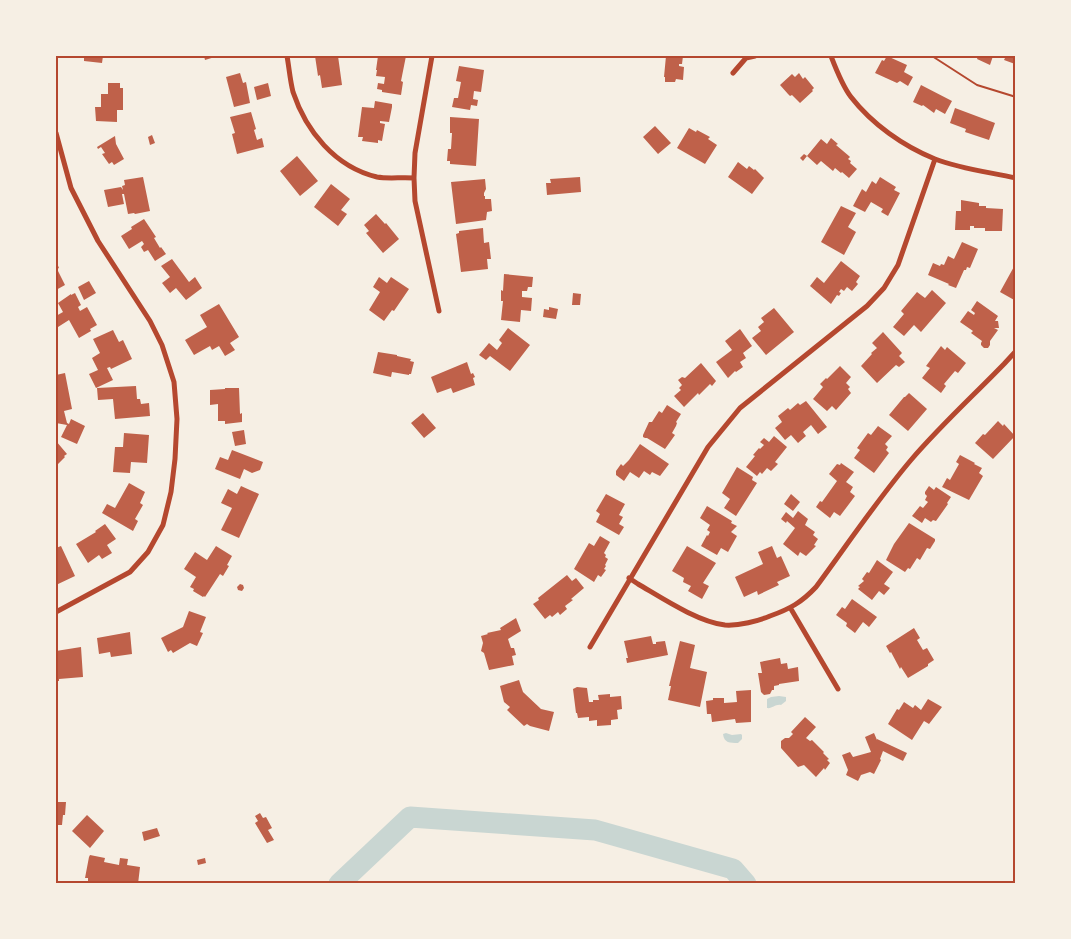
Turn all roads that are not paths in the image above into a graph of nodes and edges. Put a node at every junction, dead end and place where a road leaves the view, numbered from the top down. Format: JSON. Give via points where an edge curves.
{"nodes":[{"id":1,"x":287,"y":56,"type":"edge"},
{"id":2,"x":432,"y":56,"type":"edge"},
{"id":3,"x":755,"y":56,"type":"edge"},
{"id":4,"x":831,"y":56,"type":"edge"},
{"id":5,"x":932,"y":56,"type":"edge"},
{"id":6,"x":733,"y":73,"type":"dead end"},
{"id":7,"x":1016,"y":97,"type":"edge"},
{"id":8,"x":56,"y":133,"type":"edge"},
{"id":9,"x":935,"y":159,"type":"junction"},
{"id":10,"x":414,"y":178,"type":"junction"},
{"id":11,"x":1016,"y":178,"type":"edge"},
{"id":12,"x":440,"y":311,"type":"dead end"},
{"id":13,"x":1016,"y":351,"type":"edge"},
{"id":14,"x":629,"y":578,"type":"junction"},
{"id":15,"x":791,"y":609,"type":"junction"},
{"id":16,"x":56,"y":612,"type":"edge"},
{"id":17,"x":590,"y":647,"type":"dead end"},
{"id":18,"x":838,"y":689,"type":"dead end"}],
"edges":[{"from":1,"to":10,"type":"street","via":[[293,90],[304,119],[321,142],[341,161],[362,172],[379,177]]},
{"from":2,"to":10,"type":"street"},
{"from":3,"to":6,"type":"street","via":[[746,58]]},
{"from":4,"to":9,"type":"street","via":[[850,95],[874,121],[904,144]]},
{"from":5,"to":7,"type":"lane","via":[[977,85]]},
{"from":8,"to":16,"type":"street","via":[[71,188],[98,241],[162,345],[174,382],[177,419],[171,492],[163,525],[148,552],[130,572]]},
{"from":9,"to":11,"type":"street"},
{"from":9,"to":14,"type":"street","via":[[898,265],[884,288],[740,408],[724,426]]},
{"from":10,"to":12,"type":"street","via":[[415,201]]},
{"from":13,"to":15,"type":"street","via":[[910,461],[816,587]]},
{"from":14,"to":15,"type":"street","via":[[698,617],[726,625],[757,621]]},
{"from":14,"to":17,"type":"street"},
{"from":15,"to":18,"type":"street"}]}
